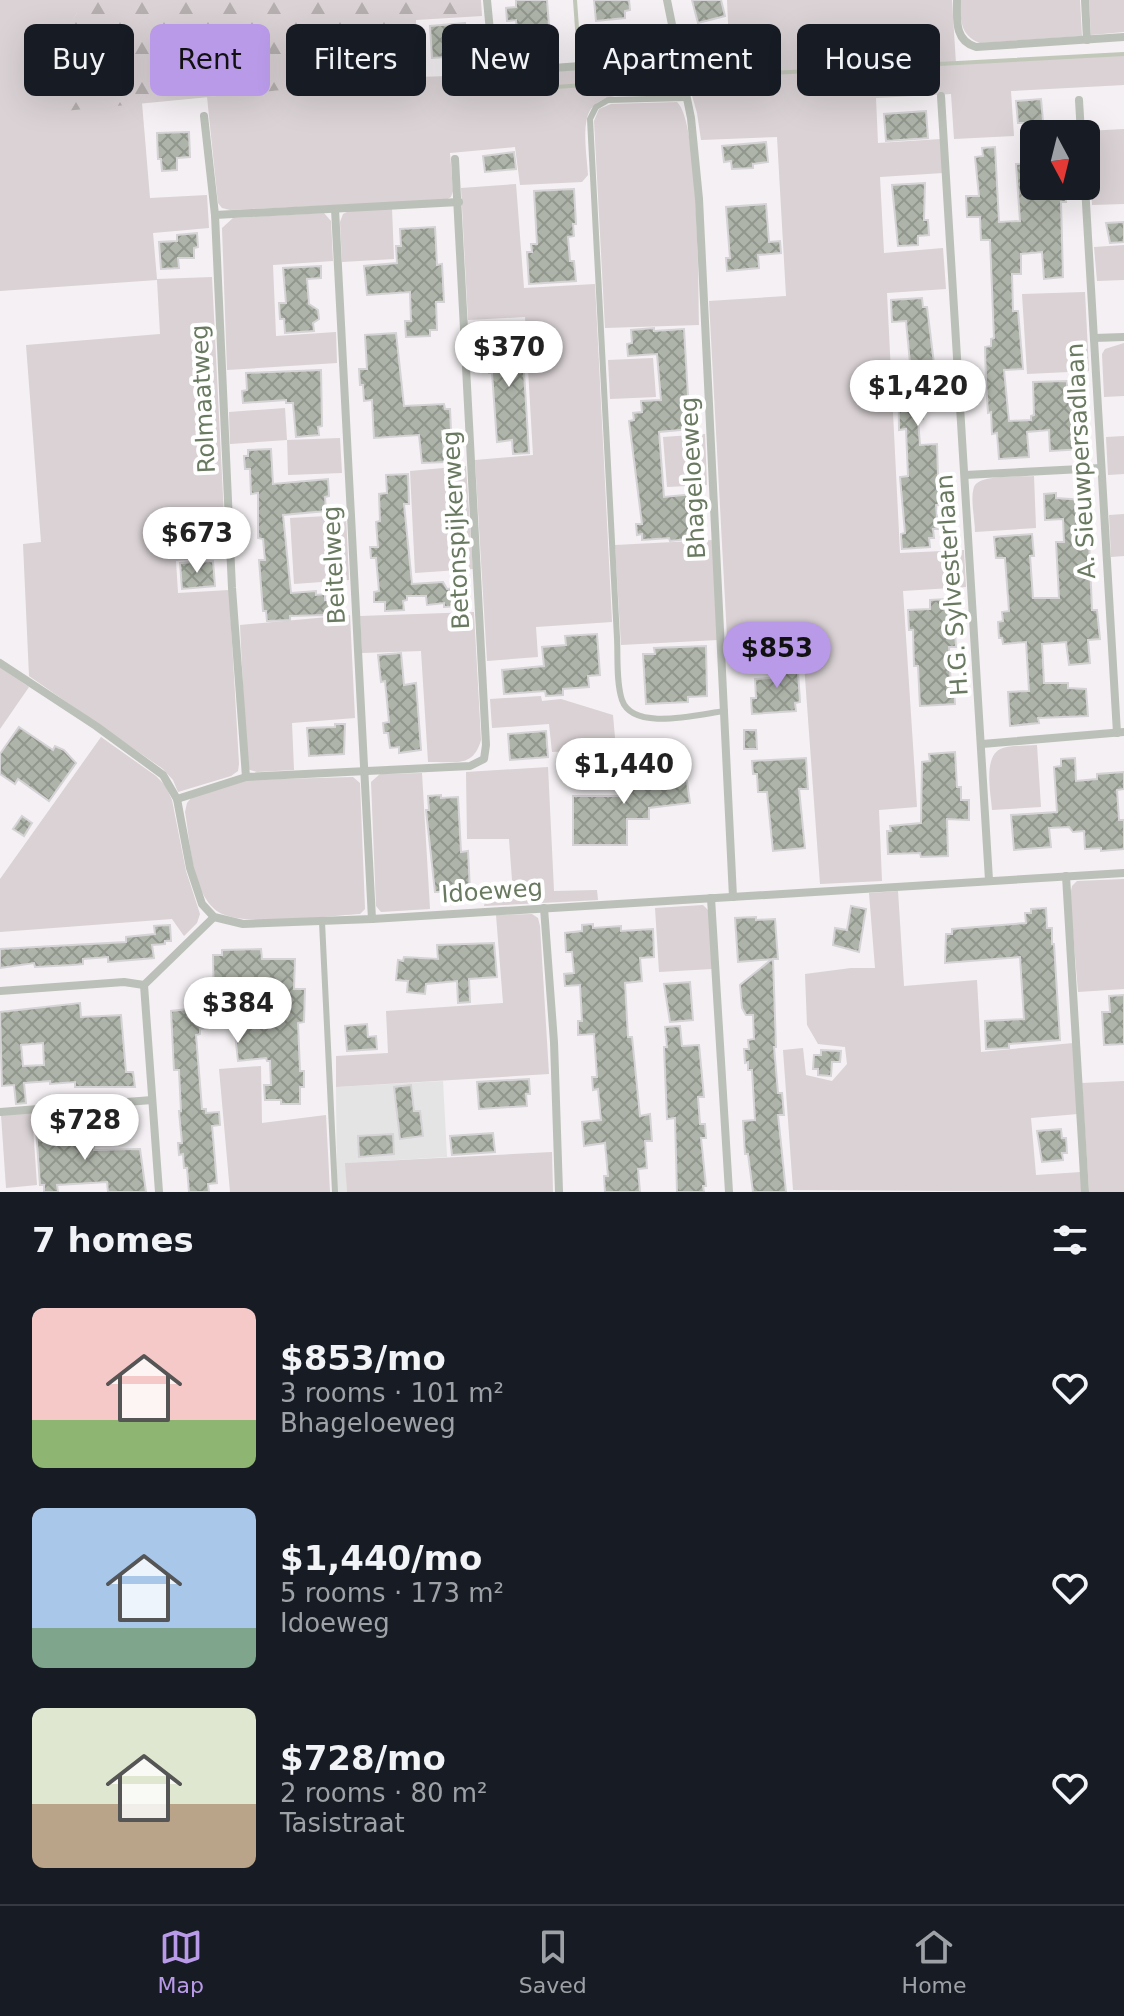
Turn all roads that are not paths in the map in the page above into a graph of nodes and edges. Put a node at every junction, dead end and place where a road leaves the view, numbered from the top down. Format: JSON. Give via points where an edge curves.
{"nodes":[{"id":1,"x":487,"y":0,"type":"edge"},
{"id":2,"x":667,"y":0,"type":"edge"},
{"id":3,"x":957,"y":0,"type":"edge"},
{"id":4,"x":1085,"y":0,"type":"edge"},
{"id":5,"x":671,"y":24,"type":"edge"},
{"id":6,"x":1124,"y":37,"type":"edge"},
{"id":7,"x":1087,"y":40,"type":"junction"},
{"id":8,"x":575,"y":66,"type":"edge"},
{"id":9,"x":941,"y":96,"type":"dead end"},
{"id":10,"x":686,"y":98,"type":"joint"},
{"id":11,"x":1079,"y":100,"type":"dead end"},
{"id":12,"x":204,"y":116,"type":"dead end"},
{"id":13,"x":1080,"y":120,"type":"edge"},
{"id":14,"x":455,"y":159,"type":"dead end"},
{"id":15,"x":1086,"y":200,"type":"edge"},
{"id":16,"x":459,"y":202,"type":"junction"},
{"id":17,"x":335,"y":209,"type":"junction"},
{"id":18,"x":215,"y":215,"type":"junction"},
{"id":19,"x":1124,"y":337,"type":"edge"},
{"id":20,"x":1094,"y":338,"type":"junction"},
{"id":21,"x":1101,"y":468,"type":"junction"},
{"id":22,"x":965,"y":475,"type":"junction"},
{"id":23,"x":0,"y":663,"type":"edge"},
{"id":24,"x":725,"y":711,"type":"junction"},
{"id":25,"x":1120,"y":733,"type":"edge"},
{"id":26,"x":982,"y":744,"type":"junction"},
{"id":27,"x":364,"y":770,"type":"junction"},
{"id":28,"x":246,"y":777,"type":"junction"},
{"id":29,"x":177,"y":799,"type":"junction"},
{"id":30,"x":1124,"y":873,"type":"edge"},
{"id":31,"x":1066,"y":876,"type":"junction"},
{"id":32,"x":989,"y":880,"type":"junction"},
{"id":33,"x":733,"y":897,"type":"junction"},
{"id":34,"x":711,"y":898,"type":"junction"},
{"id":35,"x":544,"y":908,"type":"junction"},
{"id":36,"x":214,"y":917,"type":"junction"},
{"id":37,"x":372,"y":919,"type":"junction"},
{"id":38,"x":322,"y":922,"type":"junction"},
{"id":39,"x":144,"y":985,"type":"junction"},
{"id":40,"x":0,"y":991,"type":"edge"},
{"id":41,"x":152,"y":1100,"type":"junction"},
{"id":42,"x":0,"y":1112,"type":"edge"},
{"id":43,"x":159,"y":1192,"type":"edge"},
{"id":44,"x":335,"y":1192,"type":"edge"},
{"id":45,"x":559,"y":1192,"type":"edge"},
{"id":46,"x":729,"y":1192,"type":"edge"},
{"id":47,"x":1085,"y":1192,"type":"edge"}],
"edges":[{"from":1,"to":8,"type":"street","via":[[490,45],[501,65],[513,70]]},
{"from":2,"to":5,"type":"street","name":"Bhageloeweg"},
{"from":3,"to":7,"type":"street","via":[[958,27],[967,45]]},
{"from":4,"to":7,"type":"street"},
{"from":6,"to":7,"type":"street"},
{"from":9,"to":22,"type":"street","name":"H.G. Sylvesterlaan"},
{"from":10,"to":24,"type":"street","name":"Bhageloeweg","via":[[699,199]]},
{"from":10,"to":24,"type":"lane","via":[[608,100],[590,119],[617,638],[626,710],[663,720]]},
{"from":11,"to":13,"type":"street"},
{"from":12,"to":18,"type":"street","name":"Rolmaatweg"},
{"from":14,"to":16,"type":"street","name":"Betonspijkerweg"},
{"from":15,"to":20,"type":"street","name":"A. Sieuwpersadlaan"},
{"from":16,"to":17,"type":"street"},
{"from":16,"to":27,"type":"street","name":"Betonspijkerweg","via":[[484,759],[470,766]]},
{"from":17,"to":18,"type":"street"},
{"from":17,"to":27,"type":"street","name":"Beitelweg"},
{"from":18,"to":28,"type":"street","name":"Rolmaatweg"},
{"from":19,"to":20,"type":"street"},
{"from":20,"to":21,"type":"street","name":"A. Sieuwpersadlaan"},
{"from":21,"to":22,"type":"street"},
{"from":21,"to":25,"type":"street","name":"A. Sieuwpersadlaan"},
{"from":22,"to":26,"type":"street","name":"H.G. Sylvesterlaan"},
{"from":23,"to":29,"type":"street","via":[[152,766]]},
{"from":24,"to":33,"type":"street","name":"Bhageloeweg"},
{"from":25,"to":26,"type":"street"},
{"from":26,"to":32,"type":"street","name":"H.G. Sylvesterlaan"},
{"from":27,"to":28,"type":"street"},
{"from":27,"to":37,"type":"street","name":"Beitelweg"},
{"from":28,"to":29,"type":"street"},
{"from":29,"to":36,"type":"street","via":[[195,886]]},
{"from":30,"to":31,"type":"street","name":"Idoeweg"},
{"from":31,"to":32,"type":"street","name":"Idoeweg"},
{"from":31,"to":47,"type":"street"},
{"from":32,"to":33,"type":"street","name":"Idoeweg"},
{"from":33,"to":34,"type":"street","name":"Idoeweg"},
{"from":34,"to":35,"type":"street","name":"Idoeweg"},
{"from":34,"to":46,"type":"street"},
{"from":35,"to":37,"type":"street","name":"Idoeweg"},
{"from":35,"to":45,"type":"street"},
{"from":36,"to":38,"type":"street","name":"Idoeweg","via":[[243,924]]},
{"from":36,"to":39,"type":"street"},
{"from":37,"to":38,"type":"street","name":"Idoeweg"},
{"from":38,"to":44,"type":"lane"},
{"from":39,"to":40,"type":"street"},
{"from":39,"to":41,"type":"street"},
{"from":41,"to":42,"type":"street"},
{"from":41,"to":43,"type":"street"}]}
